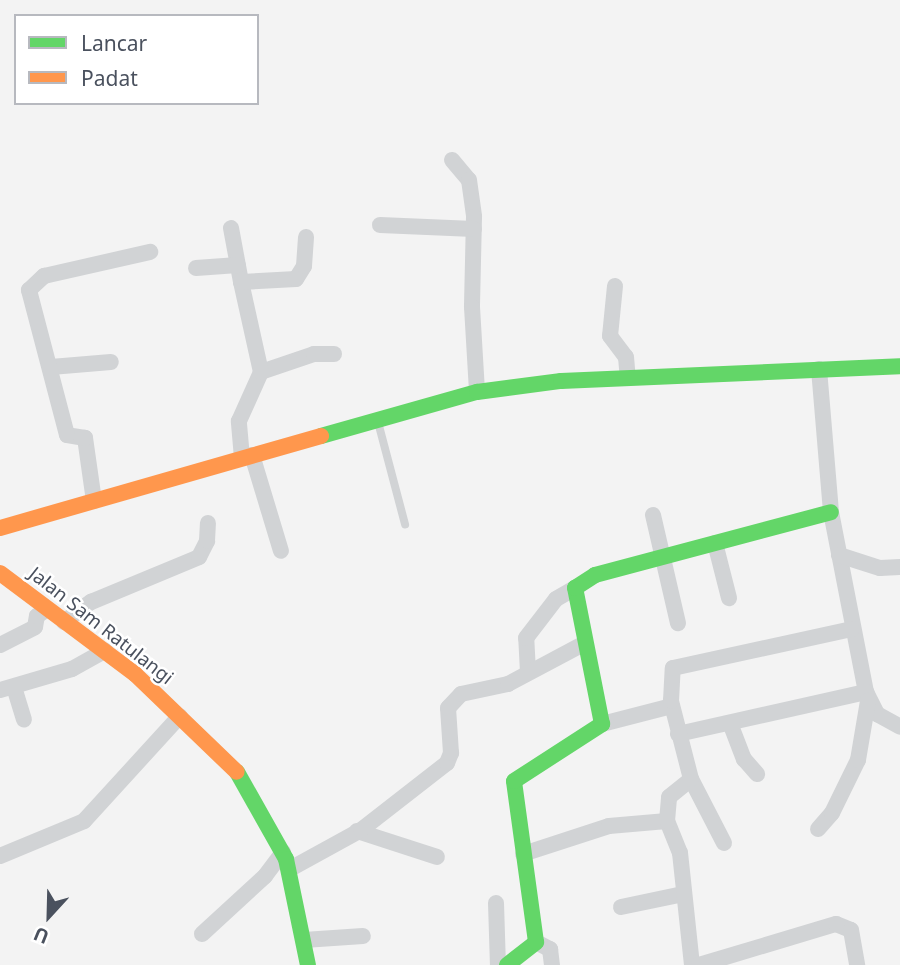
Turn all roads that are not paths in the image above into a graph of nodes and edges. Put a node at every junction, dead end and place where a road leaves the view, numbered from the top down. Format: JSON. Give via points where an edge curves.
{"nodes":[{"id":1,"x":452,"y":160,"type":"dead end"},
{"id":2,"x":380,"y":225,"type":"dead end"},
{"id":3,"x":231,"y":228,"type":"dead end"},
{"id":4,"x":474,"y":229,"type":"junction"},
{"id":5,"x":306,"y":237,"type":"dead end"},
{"id":6,"x":149,"y":252,"type":"dead end"},
{"id":7,"x":238,"y":265,"type":"junction"},
{"id":8,"x":196,"y":268,"type":"dead end"},
{"id":9,"x":241,"y":282,"type":"junction"},
{"id":10,"x":615,"y":286,"type":"dead end"},
{"id":11,"x":334,"y":354,"type":"dead end"},
{"id":12,"x":111,"y":362,"type":"dead end"},
{"id":13,"x":900,"y":366,"type":"edge"},
{"id":14,"x":51,"y":367,"type":"junction"},
{"id":15,"x":819,"y":369,"type":"junction"},
{"id":16,"x":261,"y":372,"type":"junction"},
{"id":17,"x":628,"y":378,"type":"junction"},
{"id":18,"x":477,"y":391,"type":"junction"},
{"id":19,"x":377,"y":418,"type":"junction"},
{"id":20,"x":247,"y":457,"type":"junction"},
{"id":21,"x":94,"y":501,"type":"junction"},
{"id":22,"x":831,"y":512,"type":"junction"},
{"id":23,"x":653,"y":515,"type":"dead end"},
{"id":24,"x":208,"y":523,"type":"dead end"},
{"id":25,"x":405,"y":524,"type":"dead end"},
{"id":26,"x":0,"y":528,"type":"edge"},
{"id":27,"x":715,"y":543,"type":"junction"},
{"id":28,"x":281,"y":551,"type":"dead end"},
{"id":29,"x":839,"y":555,"type":"junction"},
{"id":30,"x":664,"y":556,"type":"junction"},
{"id":31,"x":900,"y":567,"type":"edge"},
{"id":32,"x":0,"y":573,"type":"edge"},
{"id":33,"x":575,"y":588,"type":"junction"},
{"id":34,"x":729,"y":598,"type":"dead end"},
{"id":35,"x":47,"y":609,"type":"junction"},
{"id":36,"x":64,"y":622,"type":"junction"},
{"id":37,"x":678,"y":623,"type":"dead end"},
{"id":38,"x":852,"y":629,"type":"junction"},
{"id":39,"x":585,"y":643,"type":"junction"},
{"id":40,"x":0,"y":645,"type":"edge"},
{"id":41,"x":104,"y":651,"type":"junction"},
{"id":42,"x":528,"y":672,"type":"junction"},
{"id":43,"x":7,"y":688,"type":"edge"},
{"id":44,"x":867,"y":696,"type":"junction"},
{"id":45,"x":672,"y":706,"type":"junction"},
{"id":46,"x":180,"y":716,"type":"junction"},
{"id":47,"x":24,"y":720,"type":"dead end"},
{"id":48,"x":730,"y":723,"type":"junction"},
{"id":49,"x":602,"y":724,"type":"junction"},
{"id":50,"x":900,"y":727,"type":"edge"},
{"id":51,"x":678,"y":734,"type":"junction"},
{"id":52,"x":757,"y":774,"type":"dead end"},
{"id":53,"x":691,"y":779,"type":"junction"},
{"id":54,"x":667,"y":821,"type":"junction"},
{"id":55,"x":818,"y":829,"type":"dead end"},
{"id":56,"x":357,"y":831,"type":"junction"},
{"id":57,"x":724,"y":843,"type":"dead end"},
{"id":58,"x":282,"y":852,"type":"junction"},
{"id":59,"x":523,"y":854,"type":"junction"},
{"id":60,"x":0,"y":856,"type":"edge"},
{"id":61,"x":437,"y":857,"type":"dead end"},
{"id":62,"x":290,"y":869,"type":"junction"},
{"id":63,"x":683,"y":894,"type":"junction"},
{"id":64,"x":496,"y":903,"type":"dead end"},
{"id":65,"x":621,"y":907,"type":"dead end"},
{"id":66,"x":202,"y":934,"type":"dead end"},
{"id":67,"x":363,"y":936,"type":"dead end"},
{"id":68,"x":304,"y":940,"type":"junction"},
{"id":69,"x":536,"y":942,"type":"junction"},
{"id":70,"x":308,"y":965,"type":"edge"},
{"id":71,"x":498,"y":965,"type":"edge"},
{"id":72,"x":507,"y":965,"type":"edge"},
{"id":73,"x":552,"y":965,"type":"edge"},
{"id":74,"x":692,"y":965,"type":"edge"},
{"id":75,"x":699,"y":965,"type":"edge"},
{"id":76,"x":857,"y":965,"type":"edge"}],
"edges":[{"from":1,"to":4,"type":"street","via":[[468,180]]},
{"from":2,"to":4,"type":"street"},
{"from":3,"to":7,"type":"street"},
{"from":4,"to":18,"type":"street"},
{"from":5,"to":9,"type":"street","via":[[304,266],[296,279]]},
{"from":6,"to":14,"type":"street","via":[[44,276],[30,286],[28,293]]},
{"from":7,"to":8,"type":"street"},
{"from":7,"to":9,"type":"street"},
{"from":9,"to":16,"type":"street"},
{"from":10,"to":17,"type":"street","via":[[610,341],[626,357]]},
{"from":11,"to":16,"type":"street","via":[[314,354]]},
{"from":12,"to":14,"type":"street"},
{"from":13,"to":15,"type":"street"},
{"from":14,"to":21,"type":"street","via":[[68,436],[85,438]]},
{"from":15,"to":17,"type":"street"},
{"from":15,"to":22,"type":"street"},
{"from":16,"to":20,"type":"street","via":[[239,421]]},
{"from":17,"to":18,"type":"street"},
{"from":18,"to":19,"type":"street"},
{"from":19,"to":20,"type":"street"},
{"from":19,"to":25,"type":"lane"},
{"from":20,"to":21,"type":"street"},
{"from":20,"to":28,"type":"street"},
{"from":21,"to":26,"type":"street"},
{"from":22,"to":27,"type":"street"},
{"from":22,"to":29,"type":"street"},
{"from":23,"to":30,"type":"street"},
{"from":24,"to":36,"type":"street","via":[[207,541],[199,556],[91,602]]},
{"from":27,"to":30,"type":"street"},
{"from":27,"to":34,"type":"street"},
{"from":29,"to":31,"type":"street","via":[[880,568]]},
{"from":29,"to":38,"type":"street"},
{"from":30,"to":33,"type":"street","via":[[595,575]]},
{"from":30,"to":37,"type":"street"},
{"from":32,"to":35,"type":"street","name":"Jalan Sam Ratulangi"},
{"from":33,"to":39,"type":"street"},
{"from":33,"to":42,"type":"street","via":[[556,599],[526,638]]},
{"from":35,"to":36,"type":"street","name":"Jalan Sam Ratulangi"},
{"from":35,"to":40,"type":"street","via":[[37,616],[35,627]]},
{"from":36,"to":41,"type":"street","name":"Jalan Sam Ratulangi"},
{"from":38,"to":44,"type":"street"},
{"from":38,"to":45,"type":"street","via":[[678,664],[671,673]]},
{"from":39,"to":42,"type":"street"},
{"from":39,"to":49,"type":"street"},
{"from":41,"to":43,"type":"street","via":[[72,669]]},
{"from":41,"to":46,"type":"street","name":"Jalan Sam Ratulangi"},
{"from":42,"to":56,"type":"street","via":[[508,684],[461,694],[448,708],[451,753],[447,763]]},
{"from":43,"to":47,"type":"street"},
{"from":44,"to":48,"type":"street"},
{"from":44,"to":50,"type":"street","via":[[877,714]]},
{"from":44,"to":55,"type":"street","via":[[858,760],[832,813]]},
{"from":45,"to":49,"type":"street"},
{"from":45,"to":51,"type":"street"},
{"from":46,"to":58,"type":"street","name":"Jalan Sam Ratulangi","via":[[240,775]]},
{"from":46,"to":60,"type":"street","via":[[84,821]]},
{"from":48,"to":51,"type":"street"},
{"from":48,"to":52,"type":"street","via":[[744,759]]},
{"from":49,"to":59,"type":"street","via":[[514,781]]},
{"from":51,"to":53,"type":"street"},
{"from":53,"to":54,"type":"street","via":[[669,797]]},
{"from":53,"to":57,"type":"street"},
{"from":54,"to":59,"type":"street","via":[[609,826]]},
{"from":54,"to":63,"type":"street","via":[[680,853]]},
{"from":56,"to":61,"type":"street"},
{"from":56,"to":62,"type":"street"},
{"from":58,"to":62,"type":"street","name":"Jalan Sam Ratulangi"},
{"from":58,"to":66,"type":"street","via":[[265,876]]},
{"from":59,"to":69,"type":"street"},
{"from":62,"to":68,"type":"street","name":"Jalan Sam Ratulangi"},
{"from":63,"to":65,"type":"street"},
{"from":63,"to":74,"type":"street"},
{"from":64,"to":71,"type":"street"},
{"from":67,"to":68,"type":"street"},
{"from":68,"to":70,"type":"street","name":"Jalan Sam Ratulangi"},
{"from":69,"to":72,"type":"street"},
{"from":69,"to":73,"type":"street","via":[[550,949]]},
{"from":75,"to":76,"type":"street","via":[[836,925],[851,930]]}]}
